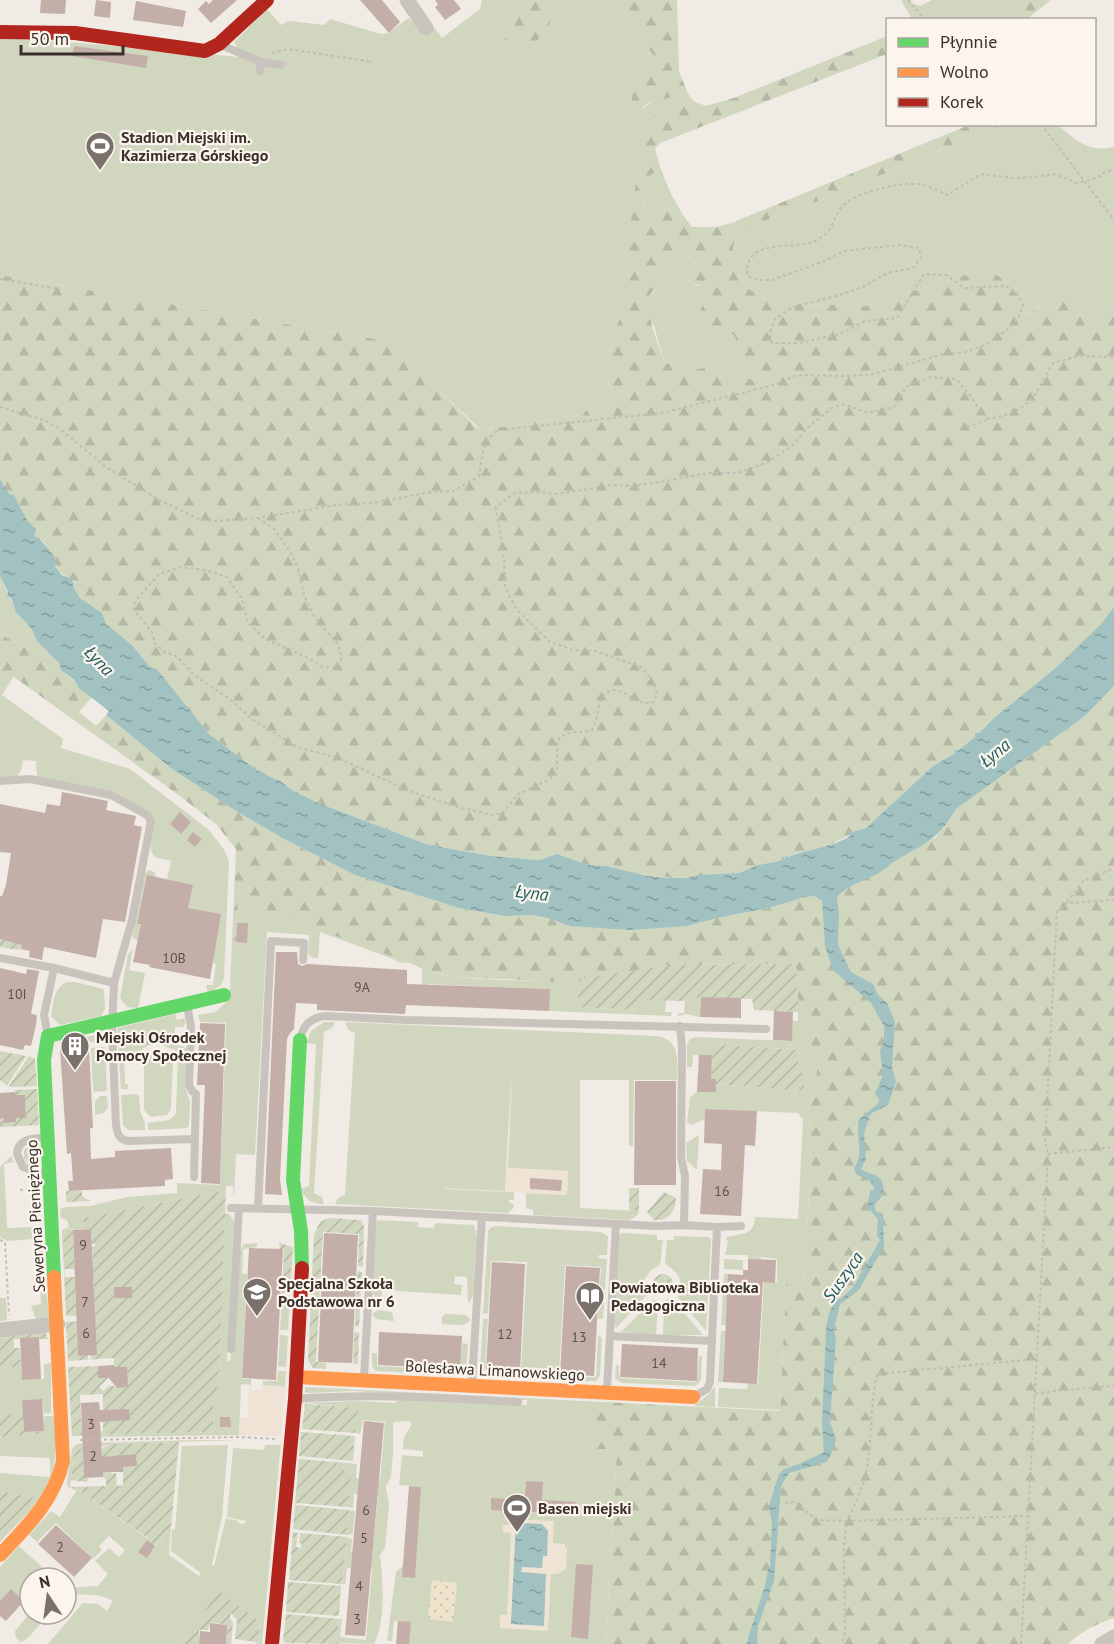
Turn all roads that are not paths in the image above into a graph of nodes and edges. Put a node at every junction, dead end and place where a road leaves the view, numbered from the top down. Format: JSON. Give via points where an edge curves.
{"nodes":[{"id":1,"x":267,"y":0,"type":"edge"},
{"id":2,"x":407,"y":0,"type":"edge"},
{"id":3,"x":426,"y":28,"type":"dead end"},
{"id":4,"x":0,"y":32,"type":"edge"},
{"id":5,"x":219,"y":44,"type":"junction"},
{"id":6,"x":281,"y":65,"type":"dead end"},
{"id":7,"x":0,"y":781,"type":"edge"},
{"id":8,"x":0,"y":958,"type":"edge"},
{"id":9,"x":303,"y":960,"type":"dead end"},
{"id":10,"x":54,"y":968,"type":"junction"},
{"id":11,"x":114,"y":982,"type":"junction"},
{"id":12,"x":224,"y":995,"type":"dead end"},
{"id":13,"x":187,"y":1004,"type":"junction"},
{"id":14,"x":112,"y":1020,"type":"junction"},
{"id":15,"x":680,"y":1026,"type":"junction"},
{"id":16,"x":766,"y":1029,"type":"dead end"},
{"id":17,"x":48,"y":1036,"type":"junction"},
{"id":18,"x":300,"y":1040,"type":"joint"},
{"id":19,"x":48,"y":1138,"type":"junction"},
{"id":20,"x":195,"y":1139,"type":"junction"},
{"id":21,"x":50,"y":1176,"type":"junction"},
{"id":22,"x":194,"y":1178,"type":"dead end"},
{"id":23,"x":258,"y":1209,"type":"junction"},
{"id":24,"x":298,"y":1210,"type":"junction"},
{"id":25,"x":373,"y":1211,"type":"junction"},
{"id":26,"x":482,"y":1217,"type":"junction"},
{"id":27,"x":616,"y":1224,"type":"junction"},
{"id":28,"x":684,"y":1225,"type":"junction"},
{"id":29,"x":741,"y":1226,"type":"dead end"},
{"id":30,"x":717,"y":1227,"type":"junction"},
{"id":31,"x":58,"y":1324,"type":"junction"},
{"id":32,"x":4,"y":1326,"type":"edge"},
{"id":33,"x":610,"y":1336,"type":"junction"},
{"id":34,"x":712,"y":1341,"type":"junction"},
{"id":35,"x":231,"y":1349,"type":"dead end"},
{"id":36,"x":296,"y":1377,"type":"junction"},
{"id":37,"x":364,"y":1381,"type":"junction"},
{"id":38,"x":472,"y":1386,"type":"junction"},
{"id":39,"x":607,"y":1392,"type":"junction"},
{"id":40,"x":693,"y":1396,"type":"joint"},
{"id":41,"x":295,"y":1399,"type":"junction"},
{"id":42,"x":518,"y":1402,"type":"dead end"},
{"id":43,"x":0,"y":1554,"type":"edge"},
{"id":44,"x":1114,"y":1637,"type":"edge"},
{"id":45,"x":272,"y":1644,"type":"edge"},
{"id":46,"x":1102,"y":1644,"type":"edge"}],
"edges":[{"from":1,"to":5,"type":"street"},
{"from":2,"to":3,"type":"street"},
{"from":4,"to":5,"type":"street","via":[[75,33],[205,51]]},
{"from":5,"to":6,"type":"lane","via":[[260,67]]},
{"from":7,"to":11,"type":"lane","via":[[30,779],[111,795],[151,821],[132,920]]},
{"from":8,"to":10,"type":"lane"},
{"from":9,"to":23,"type":"lane","via":[[304,943],[271,941]]},
{"from":10,"to":11,"type":"lane"},
{"from":10,"to":17,"type":"lane","via":[[44,1015]]},
{"from":11,"to":14,"type":"lane"},
{"from":12,"to":13,"type":"street"},
{"from":13,"to":14,"type":"street"},
{"from":13,"to":20,"type":"lane","via":[[192,1026],[189,1085],[196,1094]]},
{"from":14,"to":17,"type":"street"},
{"from":14,"to":20,"type":"lane","via":[[115,1115],[122,1140]]},
{"from":15,"to":16,"type":"lane"},
{"from":15,"to":18,"type":"lane","via":[[326,1016],[307,1024]]},
{"from":15,"to":28,"type":"lane"},
{"from":17,"to":19,"type":"street","name":"Seweryna Pieniężnego","via":[[44,1060]]},
{"from":18,"to":24,"type":"street","via":[[293,1180]]},
{"from":19,"to":21,"type":"street","name":"Seweryna Pieniężnego"},
{"from":19,"to":21,"type":"lane","via":[[20,1143],[17,1154],[23,1167]]},
{"from":20,"to":22,"type":"lane"},
{"from":21,"to":31,"type":"street","name":"Seweryna Pieniężnego"},
{"from":23,"to":24,"type":"lane"},
{"from":23,"to":35,"type":"lane","via":[[235,1208]]},
{"from":24,"to":25,"type":"lane"},
{"from":24,"to":36,"type":"street","via":[[303,1254]]},
{"from":25,"to":26,"type":"lane"},
{"from":25,"to":37,"type":"lane"},
{"from":26,"to":27,"type":"lane"},
{"from":26,"to":38,"type":"lane"},
{"from":27,"to":28,"type":"lane"},
{"from":27,"to":33,"type":"lane"},
{"from":28,"to":30,"type":"lane"},
{"from":29,"to":30,"type":"lane"},
{"from":30,"to":34,"type":"lane"},
{"from":31,"to":32,"type":"street"},
{"from":31,"to":43,"type":"street","name":"Seweryna Pieniężnego","via":[[64,1441],[61,1475],[50,1498]]},
{"from":33,"to":34,"type":"lane"},
{"from":33,"to":39,"type":"lane"},
{"from":34,"to":40,"type":"lane","via":[[709,1385],[704,1393]]},
{"from":36,"to":37,"type":"street","name":"Bolesława Limanowskiego"},
{"from":36,"to":41,"type":"street"},
{"from":37,"to":38,"type":"street","name":"Bolesława Limanowskiego"},
{"from":38,"to":39,"type":"street","name":"Bolesława Limanowskiego"},
{"from":39,"to":40,"type":"street","name":"Bolesława Limanowskiego"},
{"from":41,"to":42,"type":"lane","via":[[396,1396]]},
{"from":41,"to":45,"type":"street"},
{"from":44,"to":46,"type":"street"}]}
